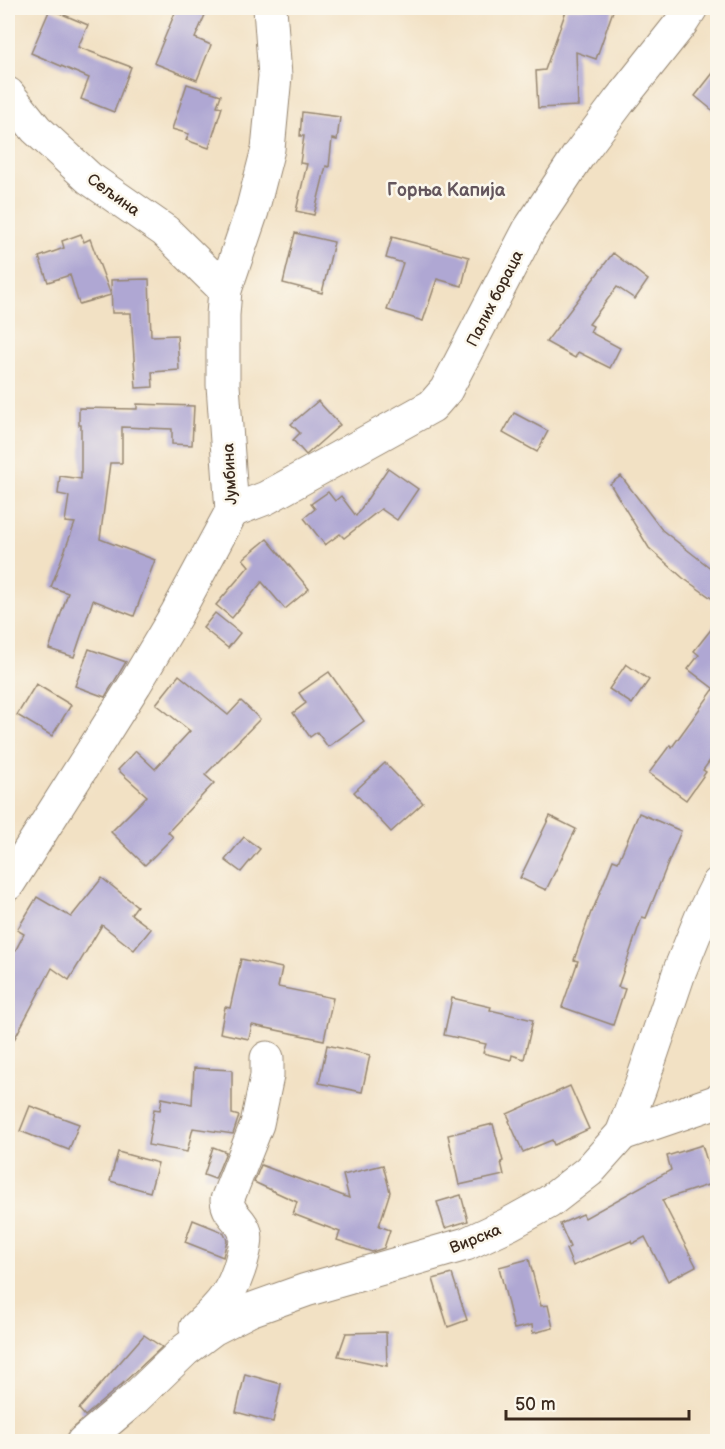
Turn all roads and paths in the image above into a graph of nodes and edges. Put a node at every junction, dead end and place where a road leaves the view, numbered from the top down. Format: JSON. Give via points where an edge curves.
{"nodes":[{"id":1,"x":270,"y":8,"type":"edge"},
{"id":2,"x":691,"y":8,"type":"edge"},
{"id":3,"x":8,"y":94,"type":"edge"},
{"id":4,"x":225,"y":290,"type":"junction"},
{"id":5,"x":232,"y":511,"type":"junction"},
{"id":6,"x":8,"y":884,"type":"edge"},
{"id":7,"x":717,"y":884,"type":"edge"},
{"id":8,"x":267,"y":1059,"type":"dead end"},
{"id":9,"x":717,"y":1101,"type":"edge"},
{"id":10,"x":622,"y":1134,"type":"junction"},
{"id":11,"x":185,"y":1350,"type":"junction"},
{"id":12,"x":83,"y":1442,"type":"edge"}],
"edges":[{"from":1,"to":4,"type":"street","name":"Јумбина","via":[[275,76],[268,149]]},
{"from":2,"to":5,"type":"street","name":"Палих бораца","via":[[578,156],[529,230],[446,390],[432,406],[266,498]]},
{"from":3,"to":4,"type":"street","name":"Сељина","via":[[36,129],[89,178],[165,231]]},
{"from":4,"to":5,"type":"street","name":"Јумбина","via":[[223,385]]},
{"from":5,"to":6,"type":"street","name":"Јумбина","via":[[135,684]]},
{"from":7,"to":10,"type":"street","name":"Вирска","via":[[680,970]]},
{"from":8,"to":11,"type":"street","via":[[257,1124],[228,1200],[230,1213],[246,1234],[240,1271],[228,1296],[190,1333]]},
{"from":9,"to":10,"type":"street"},
{"from":10,"to":11,"type":"street","name":"Вирска","via":[[589,1171],[549,1202],[466,1245],[249,1310]]},
{"from":11,"to":12,"type":"street","name":"Вирска"}]}
